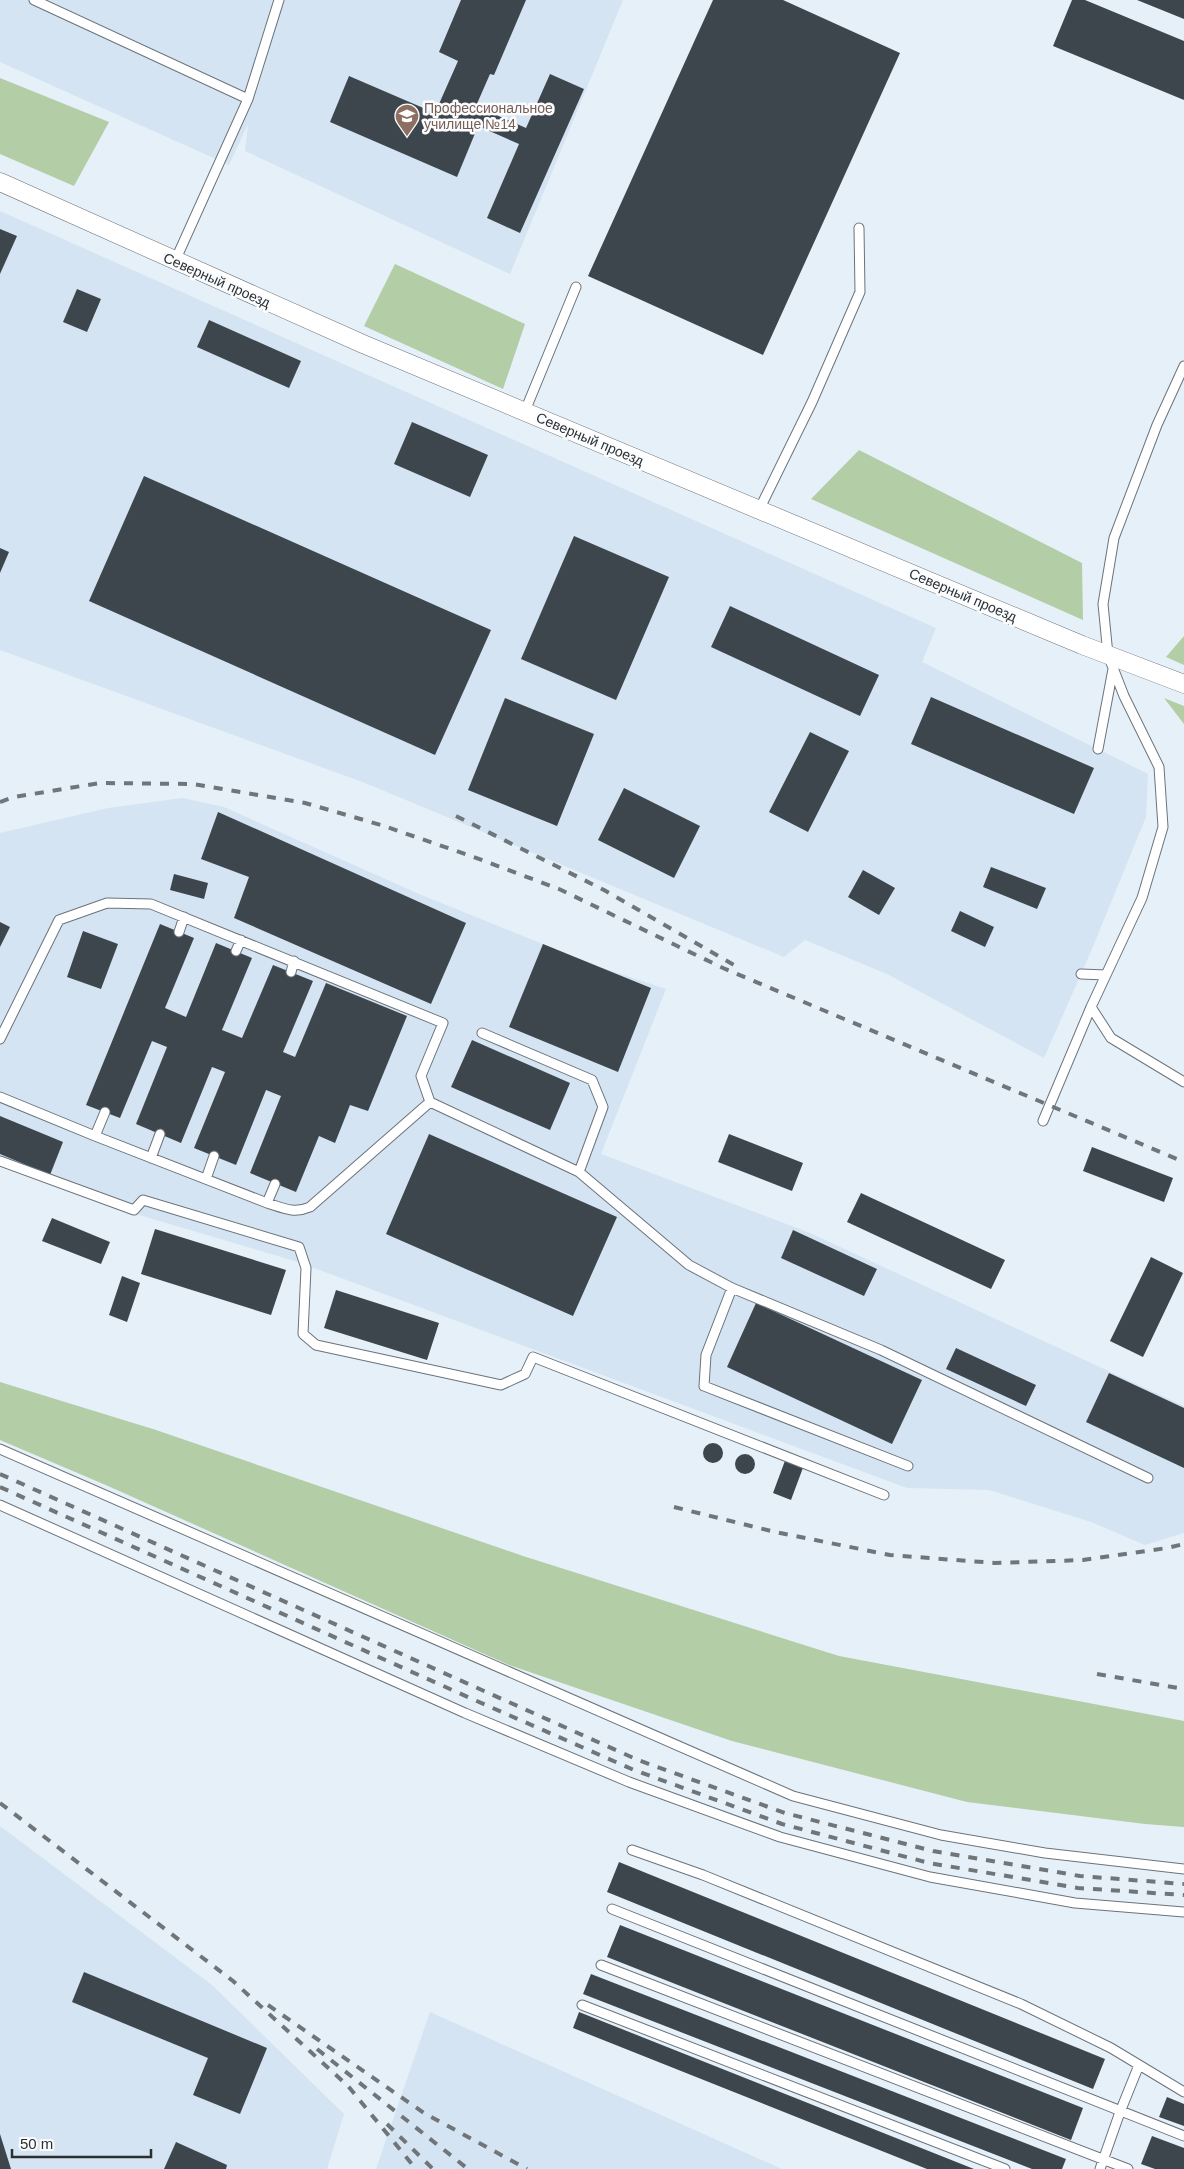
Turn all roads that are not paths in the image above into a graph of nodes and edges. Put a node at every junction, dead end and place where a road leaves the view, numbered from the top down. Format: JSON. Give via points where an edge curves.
{"nodes":[{"id":1,"x":34,"y":0,"type":"edge"},
{"id":2,"x":279,"y":0,"type":"edge"},
{"id":3,"x":248,"y":99,"type":"junction"},
{"id":4,"x":0,"y":182,"type":"edge"},
{"id":5,"x":859,"y":228,"type":"dead end"},
{"id":6,"x":175,"y":261,"type":"junction"},
{"id":7,"x":576,"y":287,"type":"dead end"},
{"id":8,"x":1184,"y":366,"type":"edge"},
{"id":9,"x":525,"y":412,"type":"junction"},
{"id":10,"x":759,"y":510,"type":"junction"},
{"id":11,"x":1111,"y":662,"type":"junction"},
{"id":12,"x":1184,"y":684,"type":"edge"},
{"id":13,"x":1098,"y":749,"type":"dead end"},
{"id":14,"x":184,"y":917,"type":"junction"},
{"id":15,"x":179,"y":932,"type":"dead end"},
{"id":16,"x":241,"y":940,"type":"junction"},
{"id":17,"x":236,"y":951,"type":"dead end"},
{"id":18,"x":294,"y":962,"type":"junction"},
{"id":19,"x":291,"y":972,"type":"dead end"},
{"id":20,"x":1081,"y":974,"type":"dead end"},
{"id":21,"x":1106,"y":975,"type":"junction"},
{"id":22,"x":1092,"y":1007,"type":"junction"},
{"id":23,"x":482,"y":1033,"type":"dead end"},
{"id":24,"x":0,"y":1039,"type":"edge"},
{"id":25,"x":1184,"y":1082,"type":"edge"},
{"id":26,"x":0,"y":1097,"type":"edge"},
{"id":27,"x":430,"y":1102,"type":"junction"},
{"id":28,"x":105,"y":1112,"type":"dead end"},
{"id":29,"x":1043,"y":1121,"type":"dead end"},
{"id":30,"x":160,"y":1134,"type":"dead end"},
{"id":31,"x":95,"y":1136,"type":"junction"},
{"id":32,"x":214,"y":1156,"type":"dead end"},
{"id":33,"x":150,"y":1158,"type":"junction"},
{"id":34,"x":0,"y":1161,"type":"edge"},
{"id":35,"x":579,"y":1172,"type":"junction"},
{"id":36,"x":206,"y":1179,"type":"junction"},
{"id":37,"x":275,"y":1184,"type":"dead end"},
{"id":38,"x":267,"y":1203,"type":"junction"},
{"id":39,"x":732,"y":1288,"type":"junction"},
{"id":40,"x":0,"y":1449,"type":"edge"},
{"id":41,"x":908,"y":1466,"type":"dead end"},
{"id":42,"x":1148,"y":1478,"type":"dead end"},
{"id":43,"x":884,"y":1495,"type":"dead end"},
{"id":44,"x":0,"y":1505,"type":"edge"},
{"id":45,"x":632,"y":1850,"type":"dead end"},
{"id":46,"x":1184,"y":1869,"type":"edge"},
{"id":47,"x":612,"y":1909,"type":"dead end"},
{"id":48,"x":1184,"y":1912,"type":"edge"},
{"id":49,"x":601,"y":1965,"type":"dead end"},
{"id":50,"x":582,"y":2005,"type":"dead end"},
{"id":51,"x":1139,"y":2065,"type":"junction"},
{"id":52,"x":1184,"y":2092,"type":"edge"},
{"id":53,"x":1120,"y":2112,"type":"junction"},
{"id":54,"x":1184,"y":2136,"type":"edge"},
{"id":55,"x":1104,"y":2160,"type":"junction"},
{"id":56,"x":1006,"y":2169,"type":"edge"},
{"id":57,"x":1100,"y":2169,"type":"edge"},
{"id":58,"x":1128,"y":2169,"type":"edge"}],
"edges":[{"from":1,"to":3,"type":"lane"},
{"from":2,"to":3,"type":"lane"},
{"from":3,"to":6,"type":"lane"},
{"from":4,"to":6,"type":"street","name":"Северный проезд"},
{"from":5,"to":10,"type":"lane","via":[[860,292],[812,402]]},
{"from":6,"to":9,"type":"street","name":"Северный проезд"},
{"from":7,"to":9,"type":"lane"},
{"from":8,"to":11,"type":"lane","via":[[1157,425],[1114,538],[1103,604]]},
{"from":9,"to":10,"type":"street","name":"Северный проезд"},
{"from":10,"to":11,"type":"street","name":"Северный проезд"},
{"from":11,"to":12,"type":"street","name":"Северный проезд"},
{"from":11,"to":13,"type":"lane"},
{"from":11,"to":21,"type":"lane","via":[[1159,767],[1163,826],[1142,898]]},
{"from":14,"to":15,"type":"lane"},
{"from":14,"to":16,"type":"lane"},
{"from":14,"to":24,"type":"lane","via":[[151,904],[106,903],[59,920]]},
{"from":16,"to":17,"type":"lane"},
{"from":16,"to":18,"type":"lane"},
{"from":18,"to":19,"type":"lane"},
{"from":18,"to":27,"type":"lane","via":[[352,989],[442,1023],[421,1076]]},
{"from":20,"to":21,"type":"lane"},
{"from":21,"to":22,"type":"lane"},
{"from":22,"to":25,"type":"lane","via":[[1111,1038]]},
{"from":22,"to":29,"type":"lane"},
{"from":23,"to":35,"type":"lane","via":[[592,1080],[603,1108]]},
{"from":26,"to":31,"type":"lane"},
{"from":27,"to":35,"type":"lane"},
{"from":27,"to":38,"type":"lane","via":[[310,1207],[290,1211]]},
{"from":28,"to":31,"type":"lane"},
{"from":30,"to":33,"type":"lane"},
{"from":31,"to":33,"type":"lane"},
{"from":32,"to":36,"type":"lane"},
{"from":33,"to":36,"type":"lane"},
{"from":34,"to":43,"type":"lane","via":[[134,1210],[143,1200],[299,1247],[306,1268],[303,1334],[316,1345],[501,1385],[525,1374],[533,1357]]},
{"from":35,"to":39,"type":"lane","via":[[689,1265]]},
{"from":36,"to":38,"type":"lane"},
{"from":37,"to":38,"type":"lane"},
{"from":39,"to":41,"type":"lane","via":[[706,1355],[704,1386]]},
{"from":39,"to":42,"type":"lane","via":[[881,1350]]},
{"from":40,"to":46,"type":"lane","via":[[793,1796],[941,1836],[1046,1854]]},
{"from":44,"to":48,"type":"lane","via":[[465,1713],[629,1782],[780,1837],[930,1877],[1075,1902]]},
{"from":45,"to":51,"type":"lane","via":[[703,1875],[1021,2004]]},
{"from":47,"to":53,"type":"lane"},
{"from":49,"to":55,"type":"lane"},
{"from":50,"to":56,"type":"lane"},
{"from":51,"to":52,"type":"lane"},
{"from":51,"to":53,"type":"lane"},
{"from":53,"to":54,"type":"lane"},
{"from":53,"to":55,"type":"lane"},
{"from":55,"to":57,"type":"lane"},
{"from":55,"to":58,"type":"lane"}]}
